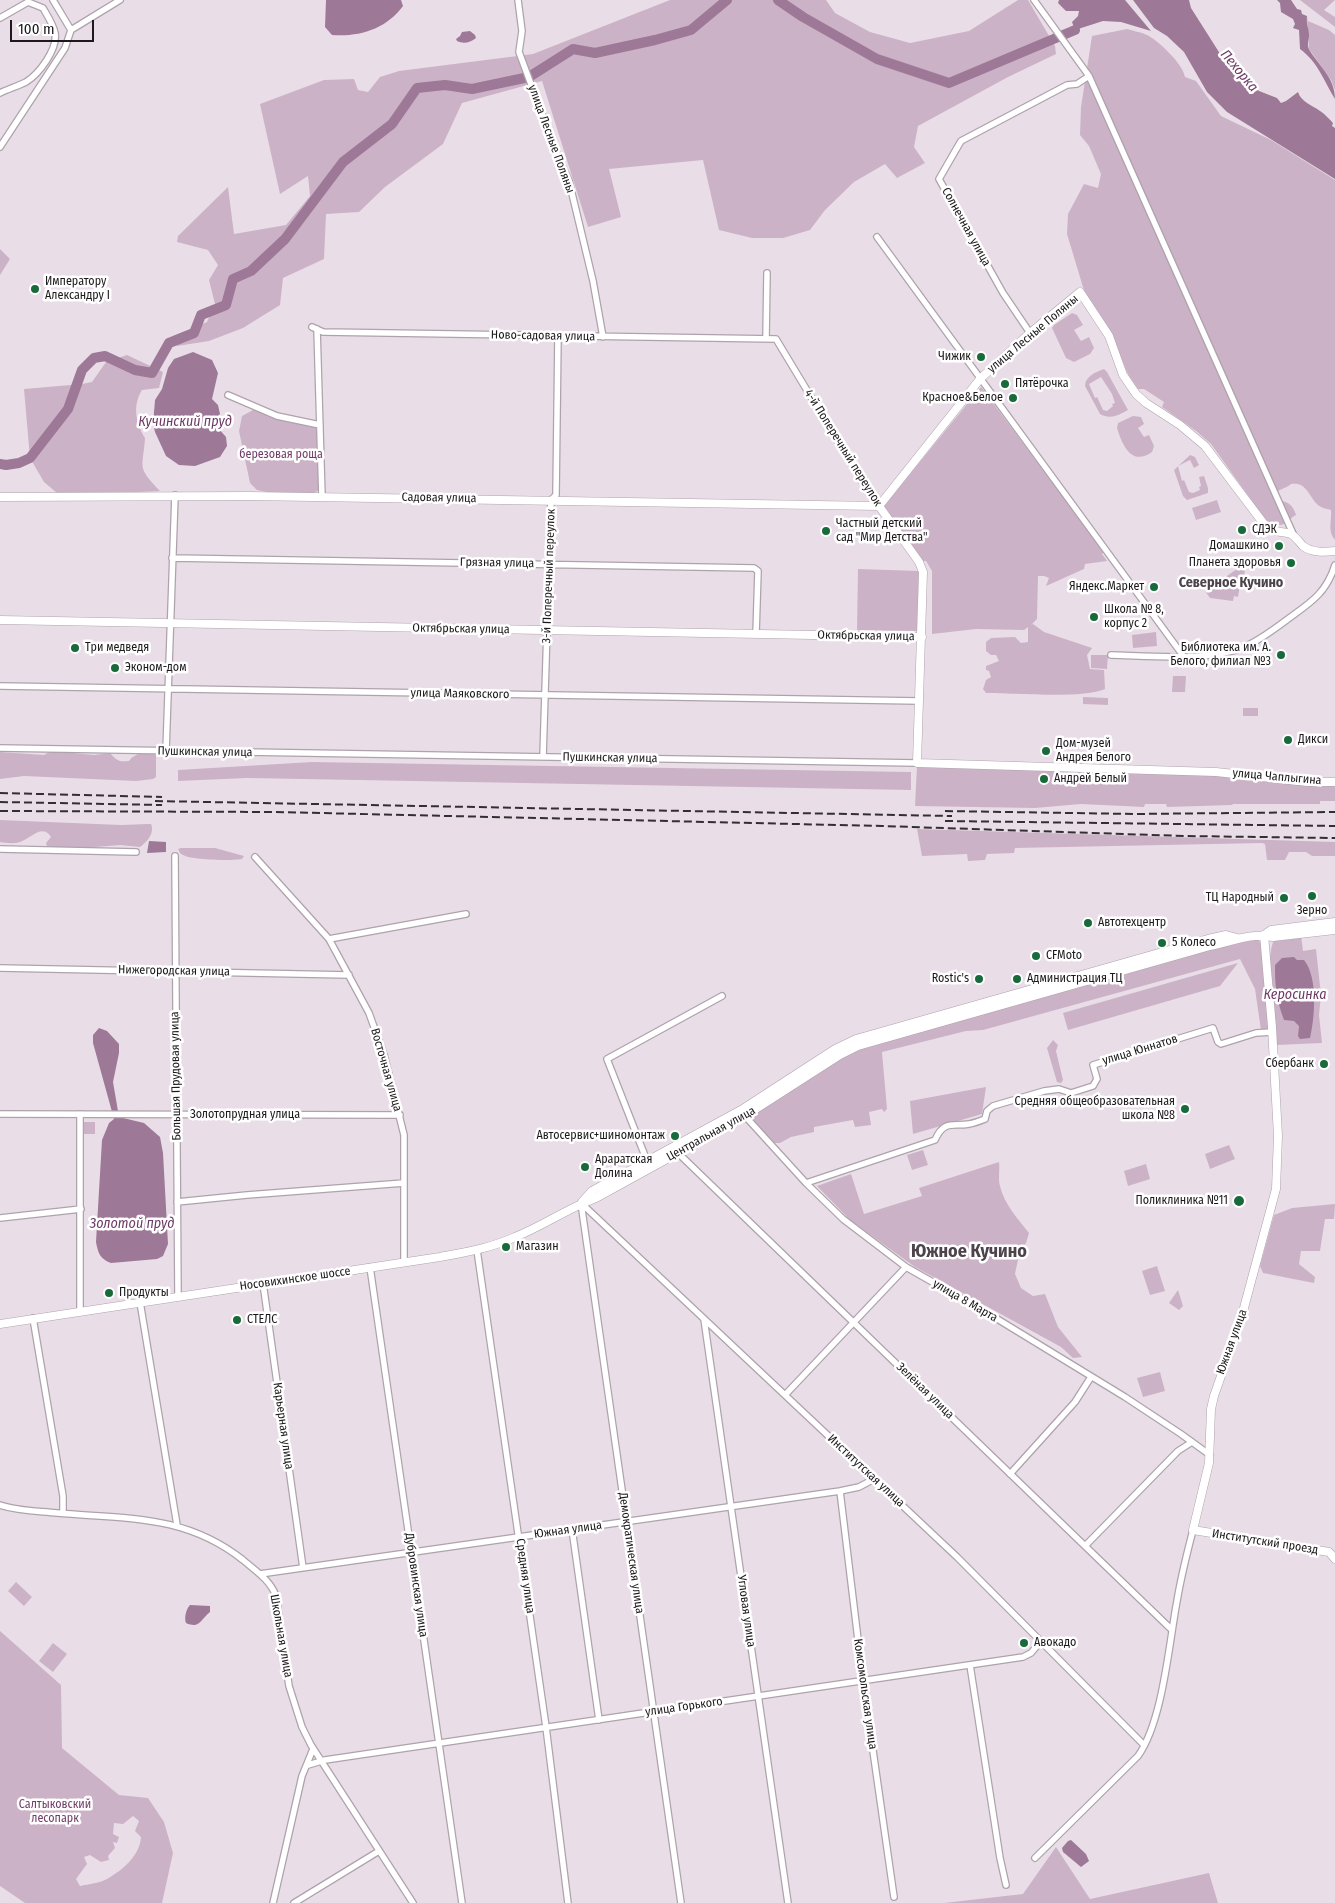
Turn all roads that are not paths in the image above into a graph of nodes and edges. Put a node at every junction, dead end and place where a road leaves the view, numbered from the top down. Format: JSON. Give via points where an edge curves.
{"nodes":[{"id":1,"x":53,"y":0,"type":"edge"},
{"id":2,"x":120,"y":0,"type":"edge"},
{"id":3,"x":518,"y":0,"type":"edge"},
{"id":4,"x":1034,"y":0,"type":"edge"},
{"id":5,"x":30,"y":1,"type":"edge"},
{"id":6,"x":0,"y":18,"type":"edge"},
{"id":7,"x":70,"y":30,"type":"junction"},
{"id":8,"x":1089,"y":76,"type":"junction"},
{"id":9,"x":0,"y":93,"type":"edge"},
{"id":10,"x":0,"y":147,"type":"edge"},
{"id":11,"x":876,"y":237,"type":"dead end"},
{"id":12,"x":767,"y":273,"type":"dead end"},
{"id":13,"x":1030,"y":333,"type":"junction"},
{"id":14,"x":558,"y":336,"type":"junction"},
{"id":15,"x":603,"y":337,"type":"junction"},
{"id":16,"x":766,"y":339,"type":"junction"},
{"id":17,"x":776,"y":339,"type":"joint"},
{"id":18,"x":980,"y":380,"type":"junction"},
{"id":19,"x":228,"y":395,"type":"dead end"},
{"id":20,"x":320,"y":425,"type":"junction"},
{"id":21,"x":175,"y":495,"type":"junction"},
{"id":22,"x":0,"y":497,"type":"edge"},
{"id":23,"x":322,"y":497,"type":"junction"},
{"id":24,"x":551,"y":500,"type":"junction"},
{"id":25,"x":879,"y":506,"type":"junction"},
{"id":26,"x":1294,"y":536,"type":"junction"},
{"id":27,"x":1335,"y":551,"type":"edge"},
{"id":28,"x":172,"y":558,"type":"junction"},
{"id":29,"x":550,"y":564,"type":"junction"},
{"id":30,"x":1335,"y":565,"type":"edge"},
{"id":31,"x":0,"y":620,"type":"edge"},
{"id":32,"x":170,"y":623,"type":"junction"},
{"id":33,"x":547,"y":630,"type":"junction"},
{"id":34,"x":756,"y":634,"type":"junction"},
{"id":35,"x":922,"y":637,"type":"junction"},
{"id":36,"x":1111,"y":655,"type":"dead end"},
{"id":37,"x":1184,"y":657,"type":"junction"},
{"id":38,"x":0,"y":686,"type":"edge"},
{"id":39,"x":168,"y":689,"type":"junction"},
{"id":40,"x":545,"y":695,"type":"junction"},
{"id":41,"x":919,"y":701,"type":"junction"},
{"id":42,"x":0,"y":748,"type":"edge"},
{"id":43,"x":166,"y":751,"type":"junction"},
{"id":44,"x":543,"y":757,"type":"junction"},
{"id":45,"x":917,"y":763,"type":"junction"},
{"id":46,"x":1220,"y":772,"type":"joint"},
{"id":47,"x":1335,"y":782,"type":"edge"},
{"id":48,"x":0,"y":849,"type":"edge"},
{"id":49,"x":136,"y":852,"type":"dead end"},
{"id":50,"x":175,"y":856,"type":"dead end"},
{"id":51,"x":255,"y":857,"type":"dead end"},
{"id":52,"x":466,"y":914,"type":"dead end"},
{"id":53,"x":1335,"y":922,"type":"edge"},
{"id":54,"x":1335,"y":930,"type":"edge"},
{"id":55,"x":1264,"y":935,"type":"junction"},
{"id":56,"x":329,"y":939,"type":"junction"},
{"id":57,"x":0,"y":968,"type":"edge"},
{"id":58,"x":175,"y":971,"type":"junction"},
{"id":59,"x":349,"y":975,"type":"junction"},
{"id":60,"x":1084,"y":978,"type":"junction"},
{"id":61,"x":722,"y":996,"type":"dead end"},
{"id":62,"x":1272,"y":1032,"type":"junction"},
{"id":63,"x":0,"y":1114,"type":"edge"},
{"id":64,"x":80,"y":1114,"type":"junction"},
{"id":65,"x":176,"y":1114,"type":"junction"},
{"id":66,"x":400,"y":1115,"type":"junction"},
{"id":67,"x":745,"y":1116,"type":"junction"},
{"id":68,"x":678,"y":1152,"type":"junction"},
{"id":69,"x":647,"y":1161,"type":"junction"},
{"id":70,"x":404,"y":1183,"type":"junction"},
{"id":71,"x":806,"y":1183,"type":"junction"},
{"id":72,"x":177,"y":1202,"type":"junction"},
{"id":73,"x":581,"y":1203,"type":"junction"},
{"id":74,"x":81,"y":1209,"type":"junction"},
{"id":75,"x":0,"y":1218,"type":"edge"},
{"id":76,"x":477,"y":1250,"type":"junction"},
{"id":77,"x":404,"y":1262,"type":"junction"},
{"id":78,"x":906,"y":1267,"type":"junction"},
{"id":79,"x":370,"y":1268,"type":"junction"},
{"id":80,"x":263,"y":1284,"type":"junction"},
{"id":81,"x":178,"y":1296,"type":"junction"},
{"id":82,"x":140,"y":1302,"type":"junction"},
{"id":83,"x":80,"y":1311,"type":"junction"},
{"id":84,"x":33,"y":1318,"type":"junction"},
{"id":85,"x":704,"y":1319,"type":"junction"},
{"id":86,"x":854,"y":1322,"type":"junction"},
{"id":87,"x":0,"y":1324,"type":"edge"},
{"id":88,"x":1091,"y":1377,"type":"junction"},
{"id":89,"x":785,"y":1395,"type":"junction"},
{"id":90,"x":1192,"y":1442,"type":"junction"},
{"id":91,"x":1210,"y":1455,"type":"junction"},
{"id":92,"x":1010,"y":1474,"type":"junction"},
{"id":93,"x":874,"y":1479,"type":"junction"},
{"id":94,"x":840,"y":1490,"type":"junction"},
{"id":95,"x":0,"y":1505,"type":"edge"},
{"id":96,"x":731,"y":1506,"type":"junction"},
{"id":97,"x":63,"y":1513,"type":"junction"},
{"id":98,"x":626,"y":1521,"type":"junction"},
{"id":99,"x":177,"y":1525,"type":"junction"},
{"id":100,"x":572,"y":1529,"type":"junction"},
{"id":101,"x":1193,"y":1530,"type":"junction"},
{"id":102,"x":519,"y":1537,"type":"junction"},
{"id":103,"x":1085,"y":1546,"type":"junction"},
{"id":104,"x":411,"y":1552,"type":"junction"},
{"id":105,"x":1335,"y":1559,"type":"edge"},
{"id":106,"x":303,"y":1568,"type":"junction"},
{"id":107,"x":260,"y":1574,"type":"junction"},
{"id":108,"x":1172,"y":1630,"type":"junction"},
{"id":109,"x":1041,"y":1641,"type":"junction"},
{"id":110,"x":970,"y":1665,"type":"junction"},
{"id":111,"x":863,"y":1681,"type":"junction"},
{"id":112,"x":758,"y":1696,"type":"junction"},
{"id":113,"x":654,"y":1711,"type":"junction"},
{"id":114,"x":598,"y":1720,"type":"junction"},
{"id":115,"x":546,"y":1727,"type":"junction"},
{"id":116,"x":439,"y":1743,"type":"junction"},
{"id":117,"x":1144,"y":1745,"type":"junction"},
{"id":118,"x":313,"y":1749,"type":"junction"},
{"id":119,"x":321,"y":1761,"type":"junction"},
{"id":120,"x":308,"y":1765,"type":"junction"},
{"id":121,"x":379,"y":1851,"type":"junction"},
{"id":122,"x":1035,"y":1858,"type":"dead end"},
{"id":123,"x":1006,"y":1885,"type":"dead end"},
{"id":124,"x":894,"y":1897,"type":"dead end"},
{"id":125,"x":273,"y":1903,"type":"edge"},
{"id":126,"x":294,"y":1903,"type":"edge"},
{"id":127,"x":413,"y":1903,"type":"edge"},
{"id":128,"x":462,"y":1903,"type":"edge"},
{"id":129,"x":568,"y":1903,"type":"edge"},
{"id":130,"x":681,"y":1903,"type":"edge"},
{"id":131,"x":788,"y":1903,"type":"edge"}],
"edges":[{"from":1,"to":7,"type":"street"},
{"from":2,"to":7,"type":"street"},
{"from":3,"to":15,"type":"street","name":"улица Лесные Поляны","via":[[522,31],[520,52],[569,181]]},
{"from":4,"to":8,"type":"street"},
{"from":5,"to":6,"type":"street"},
{"from":5,"to":9,"type":"street","via":[[43,8],[55,32],[52,51],[36,74]]},
{"from":7,"to":10,"type":"street","via":[[65,48]]},
{"from":8,"to":13,"type":"street","name":"Солнечная улица","via":[[961,140],[939,179],[1003,293]]},
{"from":8,"to":26,"type":"street"},
{"from":11,"to":18,"type":"street"},
{"from":12,"to":16,"type":"street"},
{"from":13,"to":18,"type":"street","name":"улица Лесные Поляны"},
{"from":13,"to":26,"type":"street","name":"улица Лесные Поляны","via":[[1080,292],[1109,336],[1123,375],[1136,394],[1205,446],[1267,528]]},
{"from":14,"to":15,"type":"street","name":"Ново-садовая улица"},
{"from":14,"to":20,"type":"street","name":"Ново-садовая улица","via":[[323,332],[315,328]]},
{"from":14,"to":24,"type":"street","name":"3-й Поперечный переулок","via":[[556,495]]},
{"from":15,"to":16,"type":"street","name":"Ново-садовая улица"},
{"from":16,"to":17,"type":"street","name":"Ново-садовая улица"},
{"from":17,"to":25,"type":"street","name":"4-й Поперечный переулок"},
{"from":18,"to":25,"type":"street","name":"улица Лесные Поляны"},
{"from":18,"to":37,"type":"street"},
{"from":19,"to":20,"type":"street","via":[[277,416]]},
{"from":20,"to":23,"type":"street"},
{"from":21,"to":22,"type":"street","name":"Садовая улица"},
{"from":21,"to":23,"type":"street","name":"Садовая улица"},
{"from":21,"to":28,"type":"street"},
{"from":23,"to":24,"type":"street","name":"Садовая улица"},
{"from":24,"to":25,"type":"street","name":"Садовая улица"},
{"from":24,"to":29,"type":"street","name":"3-й Поперечный переулок"},
{"from":25,"to":35,"type":"street","name":"4-й Поперечный переулок","via":[[922,567]]},
{"from":26,"to":27,"type":"street","name":"улица Лесные Поляны","via":[[1310,549]]},
{"from":28,"to":29,"type":"street","name":"Грязная улица"},
{"from":28,"to":32,"type":"street"},
{"from":29,"to":33,"type":"street","name":"3-й Поперечный переулок"},
{"from":29,"to":34,"type":"street","name":"Грязная улица","via":[[754,568],[758,571]]},
{"from":30,"to":37,"type":"street","via":[[1322,592],[1268,633],[1244,647]]},
{"from":31,"to":32,"type":"street","name":"Октябрьская улица"},
{"from":32,"to":33,"type":"street","name":"Октябрьская улица"},
{"from":32,"to":39,"type":"street"},
{"from":33,"to":34,"type":"street","name":"Октябрьская улица"},
{"from":33,"to":40,"type":"street","name":"3-й Поперечный переулок"},
{"from":34,"to":35,"type":"street","name":"Октябрьская улица"},
{"from":35,"to":41,"type":"street","name":"4-й Поперечный переулок"},
{"from":36,"to":37,"type":"street"},
{"from":38,"to":39,"type":"street","name":"улица Маяковского"},
{"from":39,"to":40,"type":"street","name":"улица Маяковского"},
{"from":39,"to":43,"type":"street"},
{"from":40,"to":41,"type":"street","name":"улица Маяковского"},
{"from":40,"to":44,"type":"street","name":"3-й Поперечный переулок"},
{"from":41,"to":45,"type":"street","name":"4-й Поперечный переулок"},
{"from":42,"to":43,"type":"street","name":"Пушкинская улица"},
{"from":43,"to":44,"type":"street","name":"Пушкинская улица"},
{"from":44,"to":45,"type":"street","name":"Пушкинская улица"},
{"from":45,"to":46,"type":"street","name":"Пушкинская улица"},
{"from":46,"to":47,"type":"street","name":"улица Чаплыгина"},
{"from":48,"to":49,"type":"street"},
{"from":50,"to":58,"type":"street","name":"Большая Прудовая улица"},
{"from":51,"to":56,"type":"street","name":"Восточная улица"},
{"from":52,"to":56,"type":"street"},
{"from":53,"to":55,"type":"street","name":"Центральная улица","via":[[1271,930]]},
{"from":54,"to":55,"type":"street","name":"Центральная улица","via":[[1273,937]]},
{"from":55,"to":60,"type":"street","name":"Центральная улица","via":[[1237,938]]},
{"from":55,"to":62,"type":"street","name":"Южная улица"},
{"from":56,"to":59,"type":"street","name":"Восточная улица"},
{"from":57,"to":58,"type":"street","name":"Нижегородская улица"},
{"from":58,"to":59,"type":"street","name":"Нижегородская улица"},
{"from":58,"to":65,"type":"street","name":"Большая Прудовая улица"},
{"from":59,"to":66,"type":"street","name":"Восточная улица","via":[[369,1013]]},
{"from":60,"to":67,"type":"street","name":"Центральная улица","via":[[858,1046]]},
{"from":60,"to":69,"type":"street","name":"Центральная улица","via":[[847,1043],[741,1110]]},
{"from":61,"to":69,"type":"street","via":[[607,1060]]},
{"from":62,"to":71,"type":"street","name":"улица Юннатов","via":[[1221,1044],[1213,1028],[1093,1064],[1098,1079],[1093,1086],[1071,1093],[1059,1089],[993,1106],[985,1119],[966,1125],[955,1123],[941,1131],[935,1140]]},
{"from":62,"to":91,"type":"street","name":"Южная улица","via":[[1278,1136],[1276,1189],[1241,1319],[1214,1396]]},
{"from":63,"to":64,"type":"street","name":"Золотопрудная улица"},
{"from":64,"to":65,"type":"street","name":"Золотопрудная улица"},
{"from":64,"to":74,"type":"street"},
{"from":65,"to":66,"type":"street","name":"Золотопрудная улица"},
{"from":65,"to":72,"type":"street","name":"Большая Прудовая улица"},
{"from":66,"to":70,"type":"street","name":"Восточная улица","via":[[404,1135]]},
{"from":67,"to":68,"type":"street","name":"Центральная улица"},
{"from":67,"to":71,"type":"street","name":"улица 8 Марта"},
{"from":68,"to":73,"type":"street","name":"Центральная улица","via":[[596,1198]]},
{"from":68,"to":86,"type":"street","name":"Зелёная улица"},
{"from":69,"to":73,"type":"street","name":"Центральная улица","via":[[592,1192]]},
{"from":70,"to":72,"type":"street"},
{"from":70,"to":77,"type":"street","name":"Восточная улица"},
{"from":71,"to":78,"type":"street","name":"улица 8 Марта","via":[[843,1219]]},
{"from":72,"to":81,"type":"street","name":"Большая Прудовая улица"},
{"from":73,"to":76,"type":"street","name":"Носовихинское шоссе","via":[[514,1238]]},
{"from":73,"to":85,"type":"street","name":"Институтская улица"},
{"from":73,"to":98,"type":"street","name":"Демократическая улица"},
{"from":74,"to":75,"type":"street"},
{"from":74,"to":83,"type":"street"},
{"from":76,"to":77,"type":"street","name":"Носовихинское шоссе"},
{"from":76,"to":102,"type":"street","name":"Средняя улица"},
{"from":77,"to":79,"type":"street","name":"Носовихинское шоссе"},
{"from":78,"to":86,"type":"street"},
{"from":78,"to":88,"type":"street","name":"улица 8 Марта"},
{"from":79,"to":80,"type":"street","name":"Носовихинское шоссе"},
{"from":79,"to":104,"type":"street","name":"Дубровинская улица"},
{"from":80,"to":81,"type":"street","name":"Носовихинское шоссе"},
{"from":80,"to":106,"type":"street","name":"Карьерная улица"},
{"from":81,"to":82,"type":"street","name":"Носовихинское шоссе"},
{"from":82,"to":83,"type":"street","name":"Носовихинское шоссе"},
{"from":82,"to":99,"type":"street"},
{"from":83,"to":84,"type":"street","name":"Носовихинское шоссе"},
{"from":84,"to":87,"type":"street","name":"Носовихинское шоссе"},
{"from":84,"to":97,"type":"street","via":[[63,1496]]},
{"from":85,"to":89,"type":"street","name":"Институтская улица"},
{"from":85,"to":96,"type":"street","name":"Угловая улица"},
{"from":86,"to":89,"type":"street"},
{"from":86,"to":92,"type":"street","name":"Зелёная улица"},
{"from":88,"to":90,"type":"street","name":"улица 8 Марта"},
{"from":88,"to":92,"type":"street","via":[[1075,1402]]},
{"from":89,"to":93,"type":"street","name":"Институтская улица"},
{"from":90,"to":91,"type":"street","name":"улица 8 Марта"},
{"from":90,"to":103,"type":"street","via":[[1178,1451]]},
{"from":91,"to":101,"type":"street","name":"Южная улица"},
{"from":92,"to":103,"type":"street","name":"Зелёная улица"},
{"from":93,"to":94,"type":"street","name":"Южная улица","via":[[859,1487]]},
{"from":93,"to":109,"type":"street","name":"Институтская улица"},
{"from":94,"to":96,"type":"street","name":"Южная улица"},
{"from":94,"to":111,"type":"street","name":"Комсомольская улица"},
{"from":95,"to":97,"type":"street","name":"Школьная улица"},
{"from":96,"to":98,"type":"street","name":"Южная улица"},
{"from":96,"to":112,"type":"street","name":"Угловая улица"},
{"from":97,"to":99,"type":"street","name":"Школьная улица"},
{"from":98,"to":100,"type":"street","name":"Южная улица"},
{"from":98,"to":113,"type":"street","name":"Демократическая улица"},
{"from":99,"to":107,"type":"street","name":"Школьная улица","via":[[214,1540]]},
{"from":100,"to":102,"type":"street","name":"Южная улица"},
{"from":100,"to":114,"type":"street"},
{"from":101,"to":105,"type":"street","name":"Институтский проезд","via":[[1329,1552]]},
{"from":101,"to":108,"type":"street","name":"Южная улица"},
{"from":102,"to":104,"type":"street","name":"Южная улица"},
{"from":102,"to":115,"type":"street","name":"Средняя улица"},
{"from":103,"to":108,"type":"street","name":"Зелёная улица"},
{"from":104,"to":106,"type":"street","name":"Южная улица"},
{"from":104,"to":116,"type":"street","name":"Дубровинская улица"},
{"from":106,"to":107,"type":"street","name":"Южная улица"},
{"from":107,"to":118,"type":"street","name":"Школьная улица","via":[[276,1596],[289,1686]]},
{"from":108,"to":117,"type":"street","name":"Южная улица","via":[[1154,1724]]},
{"from":109,"to":110,"type":"street","name":"улица Горького","via":[[1023,1657]]},
{"from":109,"to":117,"type":"street","name":"Институтская улица"},
{"from":110,"to":111,"type":"street","name":"улица Горького"},
{"from":110,"to":123,"type":"street"},
{"from":111,"to":112,"type":"street","name":"улица Горького"},
{"from":111,"to":124,"type":"street","name":"Комсомольская улица"},
{"from":112,"to":113,"type":"street","name":"улица Горького"},
{"from":112,"to":131,"type":"street","name":"Угловая улица"},
{"from":113,"to":114,"type":"street","name":"улица Горького"},
{"from":113,"to":130,"type":"street","name":"Демократическая улица"},
{"from":114,"to":115,"type":"street","name":"улица Горького"},
{"from":115,"to":116,"type":"street","name":"улица Горького"},
{"from":115,"to":129,"type":"street","name":"Средняя улица"},
{"from":116,"to":119,"type":"street","name":"улица Горького"},
{"from":116,"to":128,"type":"street","name":"Дубровинская улица"},
{"from":117,"to":122,"type":"street","name":"Южная улица","via":[[1138,1756]]},
{"from":118,"to":119,"type":"street","name":"Школьная улица"},
{"from":118,"to":120,"type":"street"},
{"from":119,"to":120,"type":"street","name":"улица Горького"},
{"from":119,"to":121,"type":"street","name":"Школьная улица"},
{"from":120,"to":125,"type":"street","via":[[302,1776]]},
{"from":121,"to":126,"type":"street"},
{"from":121,"to":127,"type":"street","name":"Школьная улица"}]}
